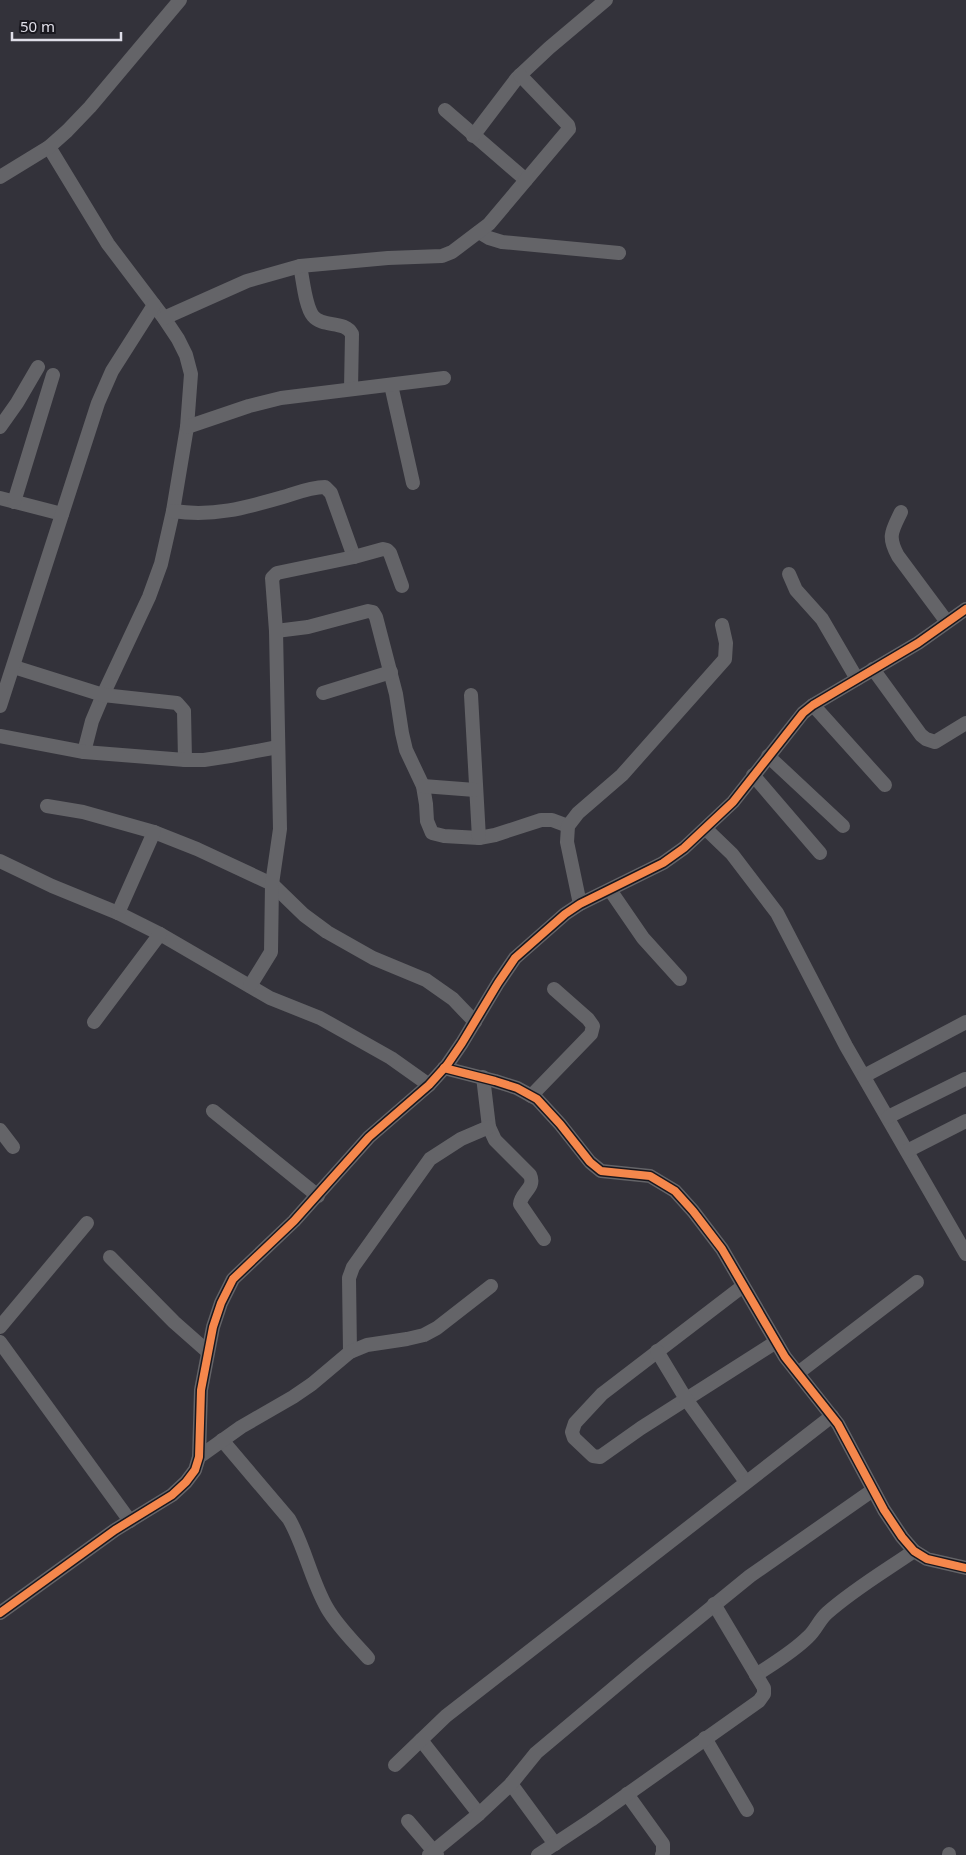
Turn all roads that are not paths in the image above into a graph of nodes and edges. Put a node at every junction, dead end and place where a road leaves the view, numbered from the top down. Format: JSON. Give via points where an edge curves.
{"nodes":[{"id":1,"x":180,"y":0,"type":"edge"},
{"id":2,"x":606,"y":0,"type":"edge"},
{"id":3,"x":520,"y":75,"type":"junction"},
{"id":4,"x":445,"y":110,"type":"dead end"},
{"id":5,"x":473,"y":136,"type":"junction"},
{"id":6,"x":49,"y":147,"type":"junction"},
{"id":7,"x":0,"y":177,"type":"edge"},
{"id":8,"x":526,"y":180,"type":"junction"},
{"id":9,"x":478,"y":232,"type":"junction"},
{"id":10,"x":619,"y":253,"type":"dead end"},
{"id":11,"x":300,"y":266,"type":"junction"},
{"id":12,"x":154,"y":305,"type":"junction"},
{"id":13,"x":164,"y":318,"type":"junction"},
{"id":14,"x":38,"y":367,"type":"dead end"},
{"id":15,"x":54,"y":375,"type":"dead end"},
{"id":16,"x":444,"y":378,"type":"dead end"},
{"id":17,"x":391,"y":384,"type":"junction"},
{"id":18,"x":351,"y":390,"type":"junction"},
{"id":19,"x":0,"y":427,"type":"edge"},
{"id":20,"x":187,"y":427,"type":"junction"},
{"id":21,"x":412,"y":482,"type":"dead end"},
{"id":22,"x":7,"y":500,"type":"edge"},
{"id":23,"x":173,"y":511,"type":"junction"},
{"id":24,"x":901,"y":512,"type":"dead end"},
{"id":25,"x":62,"y":514,"type":"junction"},
{"id":26,"x":354,"y":557,"type":"junction"},
{"id":27,"x":789,"y":574,"type":"dead end"},
{"id":28,"x":402,"y":586,"type":"dead end"},
{"id":29,"x":966,"y":609,"type":"edge"},
{"id":30,"x":947,"y":622,"type":"junction"},
{"id":31,"x":722,"y":625,"type":"dead end"},
{"id":32,"x":276,"y":631,"type":"junction"},
{"id":33,"x":14,"y":667,"type":"junction"},
{"id":34,"x":873,"y":669,"type":"junction"},
{"id":35,"x":391,"y":672,"type":"junction"},
{"id":36,"x":857,"y":679,"type":"junction"},
{"id":37,"x":323,"y":693,"type":"dead end"},
{"id":38,"x":103,"y":695,"type":"junction"},
{"id":39,"x":471,"y":695,"type":"dead end"},
{"id":40,"x":813,"y":705,"type":"junction"},
{"id":41,"x":0,"y":706,"type":"edge"},
{"id":42,"x":966,"y":723,"type":"edge"},
{"id":43,"x":0,"y":736,"type":"edge"},
{"id":44,"x":278,"y":747,"type":"junction"},
{"id":45,"x":84,"y":752,"type":"junction"},
{"id":46,"x":768,"y":756,"type":"junction"},
{"id":47,"x":185,"y":760,"type":"junction"},
{"id":48,"x":753,"y":775,"type":"junction"},
{"id":49,"x":885,"y":785,"type":"dead end"},
{"id":50,"x":423,"y":786,"type":"junction"},
{"id":51,"x":475,"y":790,"type":"junction"},
{"id":52,"x":47,"y":806,"type":"dead end"},
{"id":53,"x":568,"y":826,"type":"junction"},
{"id":54,"x":843,"y":826,"type":"dead end"},
{"id":55,"x":706,"y":829,"type":"junction"},
{"id":56,"x":154,"y":832,"type":"junction"},
{"id":57,"x":479,"y":838,"type":"junction"},
{"id":58,"x":820,"y":853,"type":"dead end"},
{"id":59,"x":0,"y":861,"type":"edge"},
{"id":60,"x":272,"y":884,"type":"junction"},
{"id":61,"x":610,"y":890,"type":"junction"},
{"id":62,"x":580,"y":904,"type":"junction"},
{"id":63,"x":118,"y":912,"type":"junction"},
{"id":64,"x":160,"y":934,"type":"junction"},
{"id":65,"x":680,"y":979,"type":"dead end"},
{"id":66,"x":250,"y":986,"type":"junction"},
{"id":67,"x":554,"y":990,"type":"dead end"},
{"id":68,"x":94,"y":1022,"type":"dead end"},
{"id":69,"x":475,"y":1022,"type":"junction"},
{"id":70,"x":966,"y":1022,"type":"edge"},
{"id":71,"x":444,"y":1068,"type":"junction"},
{"id":72,"x":864,"y":1076,"type":"junction"},
{"id":73,"x":483,"y":1078,"type":"junction"},
{"id":74,"x":965,"y":1080,"type":"edge"},
{"id":75,"x":429,"y":1085,"type":"junction"},
{"id":76,"x":530,"y":1096,"type":"junction"},
{"id":77,"x":213,"y":1111,"type":"dead end"},
{"id":78,"x":888,"y":1117,"type":"junction"},
{"id":79,"x":966,"y":1121,"type":"edge"},
{"id":80,"x":489,"y":1127,"type":"junction"},
{"id":81,"x":0,"y":1130,"type":"edge"},
{"id":82,"x":13,"y":1147,"type":"dead end"},
{"id":83,"x":907,"y":1151,"type":"junction"},
{"id":84,"x":318,"y":1196,"type":"junction"},
{"id":85,"x":87,"y":1223,"type":"dead end"},
{"id":86,"x":544,"y":1239,"type":"dead end"},
{"id":87,"x":966,"y":1254,"type":"edge"},
{"id":88,"x":110,"y":1257,"type":"dead end"},
{"id":89,"x":917,"y":1282,"type":"dead end"},
{"id":90,"x":491,"y":1286,"type":"dead end"},
{"id":91,"x":743,"y":1286,"type":"junction"},
{"id":92,"x":0,"y":1327,"type":"edge"},
{"id":93,"x":0,"y":1342,"type":"edge"},
{"id":94,"x":776,"y":1342,"type":"junction"},
{"id":95,"x":657,"y":1351,"type":"junction"},
{"id":96,"x":208,"y":1352,"type":"junction"},
{"id":97,"x":350,"y":1352,"type":"junction"},
{"id":98,"x":798,"y":1373,"type":"junction"},
{"id":99,"x":686,"y":1399,"type":"junction"},
{"id":100,"x":832,"y":1416,"type":"junction"},
{"id":101,"x":222,"y":1440,"type":"junction"},
{"id":102,"x":199,"y":1457,"type":"junction"},
{"id":103,"x":746,"y":1482,"type":"junction"},
{"id":104,"x":873,"y":1490,"type":"junction"},
{"id":105,"x":130,"y":1521,"type":"junction"},
{"id":106,"x":914,"y":1551,"type":"junction"},
{"id":107,"x":965,"y":1566,"type":"edge"},
{"id":108,"x":714,"y":1604,"type":"junction"},
{"id":109,"x":0,"y":1613,"type":"edge"},
{"id":110,"x":368,"y":1658,"type":"dead end"},
{"id":111,"x":756,"y":1675,"type":"junction"},
{"id":112,"x":705,"y":1738,"type":"junction"},
{"id":113,"x":421,"y":1740,"type":"junction"},
{"id":114,"x":395,"y":1765,"type":"dead end"},
{"id":115,"x":511,"y":1784,"type":"junction"},
{"id":116,"x":627,"y":1794,"type":"junction"},
{"id":117,"x":747,"y":1810,"type":"dead end"},
{"id":118,"x":479,"y":1814,"type":"junction"},
{"id":119,"x":408,"y":1821,"type":"dead end"},
{"id":120,"x":555,"y":1844,"type":"junction"},
{"id":121,"x":433,"y":1854,"type":"edge"},
{"id":122,"x":538,"y":1855,"type":"edge"},
{"id":123,"x":662,"y":1855,"type":"edge"}],
"edges":[{"from":1,"to":6,"type":"street","via":[[90,107]]},
{"from":2,"to":3,"type":"street"},
{"from":3,"to":5,"type":"street"},
{"from":3,"to":8,"type":"street","via":[[569,129]]},
{"from":4,"to":5,"type":"street"},
{"from":5,"to":8,"type":"street"},
{"from":6,"to":7,"type":"street"},
{"from":6,"to":12,"type":"street","via":[[108,244]]},
{"from":8,"to":9,"type":"street","via":[[503,209]]},
{"from":9,"to":10,"type":"street","via":[[502,242]]},
{"from":9,"to":11,"type":"street","via":[[442,256]]},
{"from":11,"to":13,"type":"street","via":[[246,281]]},
{"from":11,"to":18,"type":"street","via":[[314,316],[320,321],[347,328],[352,334]]},
{"from":12,"to":13,"type":"street"},
{"from":12,"to":25,"type":"street","via":[[112,371],[101,395]]},
{"from":13,"to":20,"type":"street","via":[[186,355],[191,374]]},
{"from":14,"to":19,"type":"street"},
{"from":15,"to":22,"type":"street"},
{"from":16,"to":17,"type":"street"},
{"from":17,"to":18,"type":"street"},
{"from":17,"to":21,"type":"street"},
{"from":18,"to":20,"type":"street","via":[[281,398]]},
{"from":20,"to":23,"type":"street"},
{"from":22,"to":25,"type":"street"},
{"from":23,"to":26,"type":"street","via":[[210,514],[325,487],[331,494]]},
{"from":23,"to":38,"type":"street","via":[[150,597]]},
{"from":24,"to":30,"type":"street","via":[[892,530],[892,545]]},
{"from":25,"to":33,"type":"street"},
{"from":26,"to":28,"type":"street","via":[[387,550]]},
{"from":26,"to":32,"type":"street","via":[[277,572],[272,578]]},
{"from":27,"to":36,"type":"street","via":[[796,590],[822,619]]},
{"from":29,"to":30,"type":"street"},
{"from":30,"to":34,"type":"street"},
{"from":31,"to":53,"type":"street","via":[[725,659],[622,775],[578,813]]},
{"from":32,"to":35,"type":"street","via":[[373,612]]},
{"from":32,"to":44,"type":"street"},
{"from":33,"to":38,"type":"street"},
{"from":33,"to":41,"type":"street"},
{"from":34,"to":36,"type":"street"},
{"from":34,"to":42,"type":"street","via":[[926,739],[935,742]]},
{"from":35,"to":37,"type":"street"},
{"from":35,"to":50,"type":"street","via":[[406,750]]},
{"from":36,"to":40,"type":"street"},
{"from":38,"to":45,"type":"street"},
{"from":38,"to":47,"type":"street","via":[[182,706]]},
{"from":39,"to":51,"type":"street"},
{"from":40,"to":46,"type":"street"},
{"from":40,"to":49,"type":"street"},
{"from":43,"to":45,"type":"street"},
{"from":44,"to":47,"type":"street","via":[[221,758]]},
{"from":44,"to":60,"type":"street","via":[[280,829]]},
{"from":45,"to":47,"type":"street"},
{"from":46,"to":48,"type":"street"},
{"from":46,"to":54,"type":"street"},
{"from":48,"to":55,"type":"street","via":[[733,802]]},
{"from":48,"to":58,"type":"street"},
{"from":50,"to":51,"type":"street"},
{"from":50,"to":57,"type":"street","via":[[427,821],[432,833]]},
{"from":51,"to":57,"type":"street"},
{"from":52,"to":56,"type":"street","via":[[83,812]]},
{"from":53,"to":57,"type":"street","via":[[541,820],[495,836]]},
{"from":53,"to":62,"type":"street","via":[[567,842]]},
{"from":55,"to":61,"type":"street","via":[[663,862]]},
{"from":55,"to":72,"type":"street","via":[[732,854],[777,912]]},
{"from":56,"to":60,"type":"street"},
{"from":56,"to":63,"type":"street"},
{"from":59,"to":63,"type":"street"},
{"from":60,"to":66,"type":"street","via":[[271,952]]},
{"from":60,"to":69,"type":"street","via":[[327,932],[373,958],[426,980],[453,999]]},
{"from":61,"to":62,"type":"street"},
{"from":61,"to":65,"type":"street","via":[[643,938]]},
{"from":62,"to":69,"type":"street","via":[[515,958]]},
{"from":63,"to":64,"type":"street"},
{"from":64,"to":66,"type":"street"},
{"from":64,"to":68,"type":"street"},
{"from":66,"to":75,"type":"street","via":[[270,998],[328,1022],[391,1058]]},
{"from":67,"to":76,"type":"street","via":[[588,1019],[593,1026],[592,1034]]},
{"from":69,"to":71,"type":"street"},
{"from":70,"to":72,"type":"street"},
{"from":71,"to":73,"type":"street"},
{"from":71,"to":75,"type":"street"},
{"from":72,"to":78,"type":"street"},
{"from":73,"to":76,"type":"street","via":[[517,1088]]},
{"from":73,"to":80,"type":"street"},
{"from":74,"to":78,"type":"street"},
{"from":75,"to":84,"type":"street","via":[[369,1138]]},
{"from":76,"to":91,"type":"street","via":[[537,1099],[601,1171],[650,1176],[674,1191],[722,1249]]},
{"from":77,"to":84,"type":"street"},
{"from":78,"to":83,"type":"street"},
{"from":79,"to":83,"type":"street"},
{"from":80,"to":86,"type":"street","via":[[495,1140],[530,1175],[531,1186],[520,1199],[520,1204]]},
{"from":80,"to":97,"type":"street","via":[[461,1139],[430,1159],[353,1266],[349,1278]]},
{"from":81,"to":82,"type":"street"},
{"from":83,"to":87,"type":"street"},
{"from":84,"to":96,"type":"street","via":[[233,1279],[218,1311]]},
{"from":85,"to":92,"type":"street"},
{"from":88,"to":96,"type":"street"},
{"from":89,"to":98,"type":"street"},
{"from":90,"to":97,"type":"street","via":[[424,1335],[367,1345]]},
{"from":91,"to":94,"type":"street"},
{"from":91,"to":95,"type":"street"},
{"from":93,"to":105,"type":"street"},
{"from":94,"to":98,"type":"street"},
{"from":94,"to":99,"type":"street"},
{"from":95,"to":99,"type":"street"},
{"from":95,"to":99,"type":"street","via":[[595,1401],[575,1422],[574,1438],[594,1456],[600,1456]]},
{"from":96,"to":102,"type":"street","via":[[201,1390]]},
{"from":97,"to":101,"type":"street","via":[[312,1384]]},
{"from":98,"to":100,"type":"street"},
{"from":99,"to":103,"type":"street"},
{"from":100,"to":103,"type":"street"},
{"from":100,"to":104,"type":"street"},
{"from":101,"to":102,"type":"street"},
{"from":101,"to":110,"type":"street","via":[[289,1519],[326,1607]]},
{"from":102,"to":105,"type":"street","via":[[195,1470],[172,1495]]},
{"from":103,"to":113,"type":"street","via":[[446,1716]]},
{"from":104,"to":106,"type":"street"},
{"from":104,"to":108,"type":"street"},
{"from":105,"to":109,"type":"street"},
{"from":106,"to":107,"type":"street","via":[[927,1559]]},
{"from":106,"to":111,"type":"street","via":[[827,1613],[800,1645]]},
{"from":108,"to":111,"type":"street"},
{"from":108,"to":115,"type":"street","via":[[536,1753]]},
{"from":111,"to":112,"type":"street","via":[[764,1688],[759,1701]]},
{"from":112,"to":116,"type":"street"},
{"from":112,"to":117,"type":"street"},
{"from":113,"to":114,"type":"street"},
{"from":113,"to":118,"type":"street"},
{"from":115,"to":118,"type":"street"},
{"from":115,"to":120,"type":"street"},
{"from":116,"to":120,"type":"street"},
{"from":116,"to":123,"type":"street","via":[[663,1844]]},
{"from":118,"to":121,"type":"street"},
{"from":119,"to":121,"type":"street"},
{"from":120,"to":122,"type":"street"}]}
